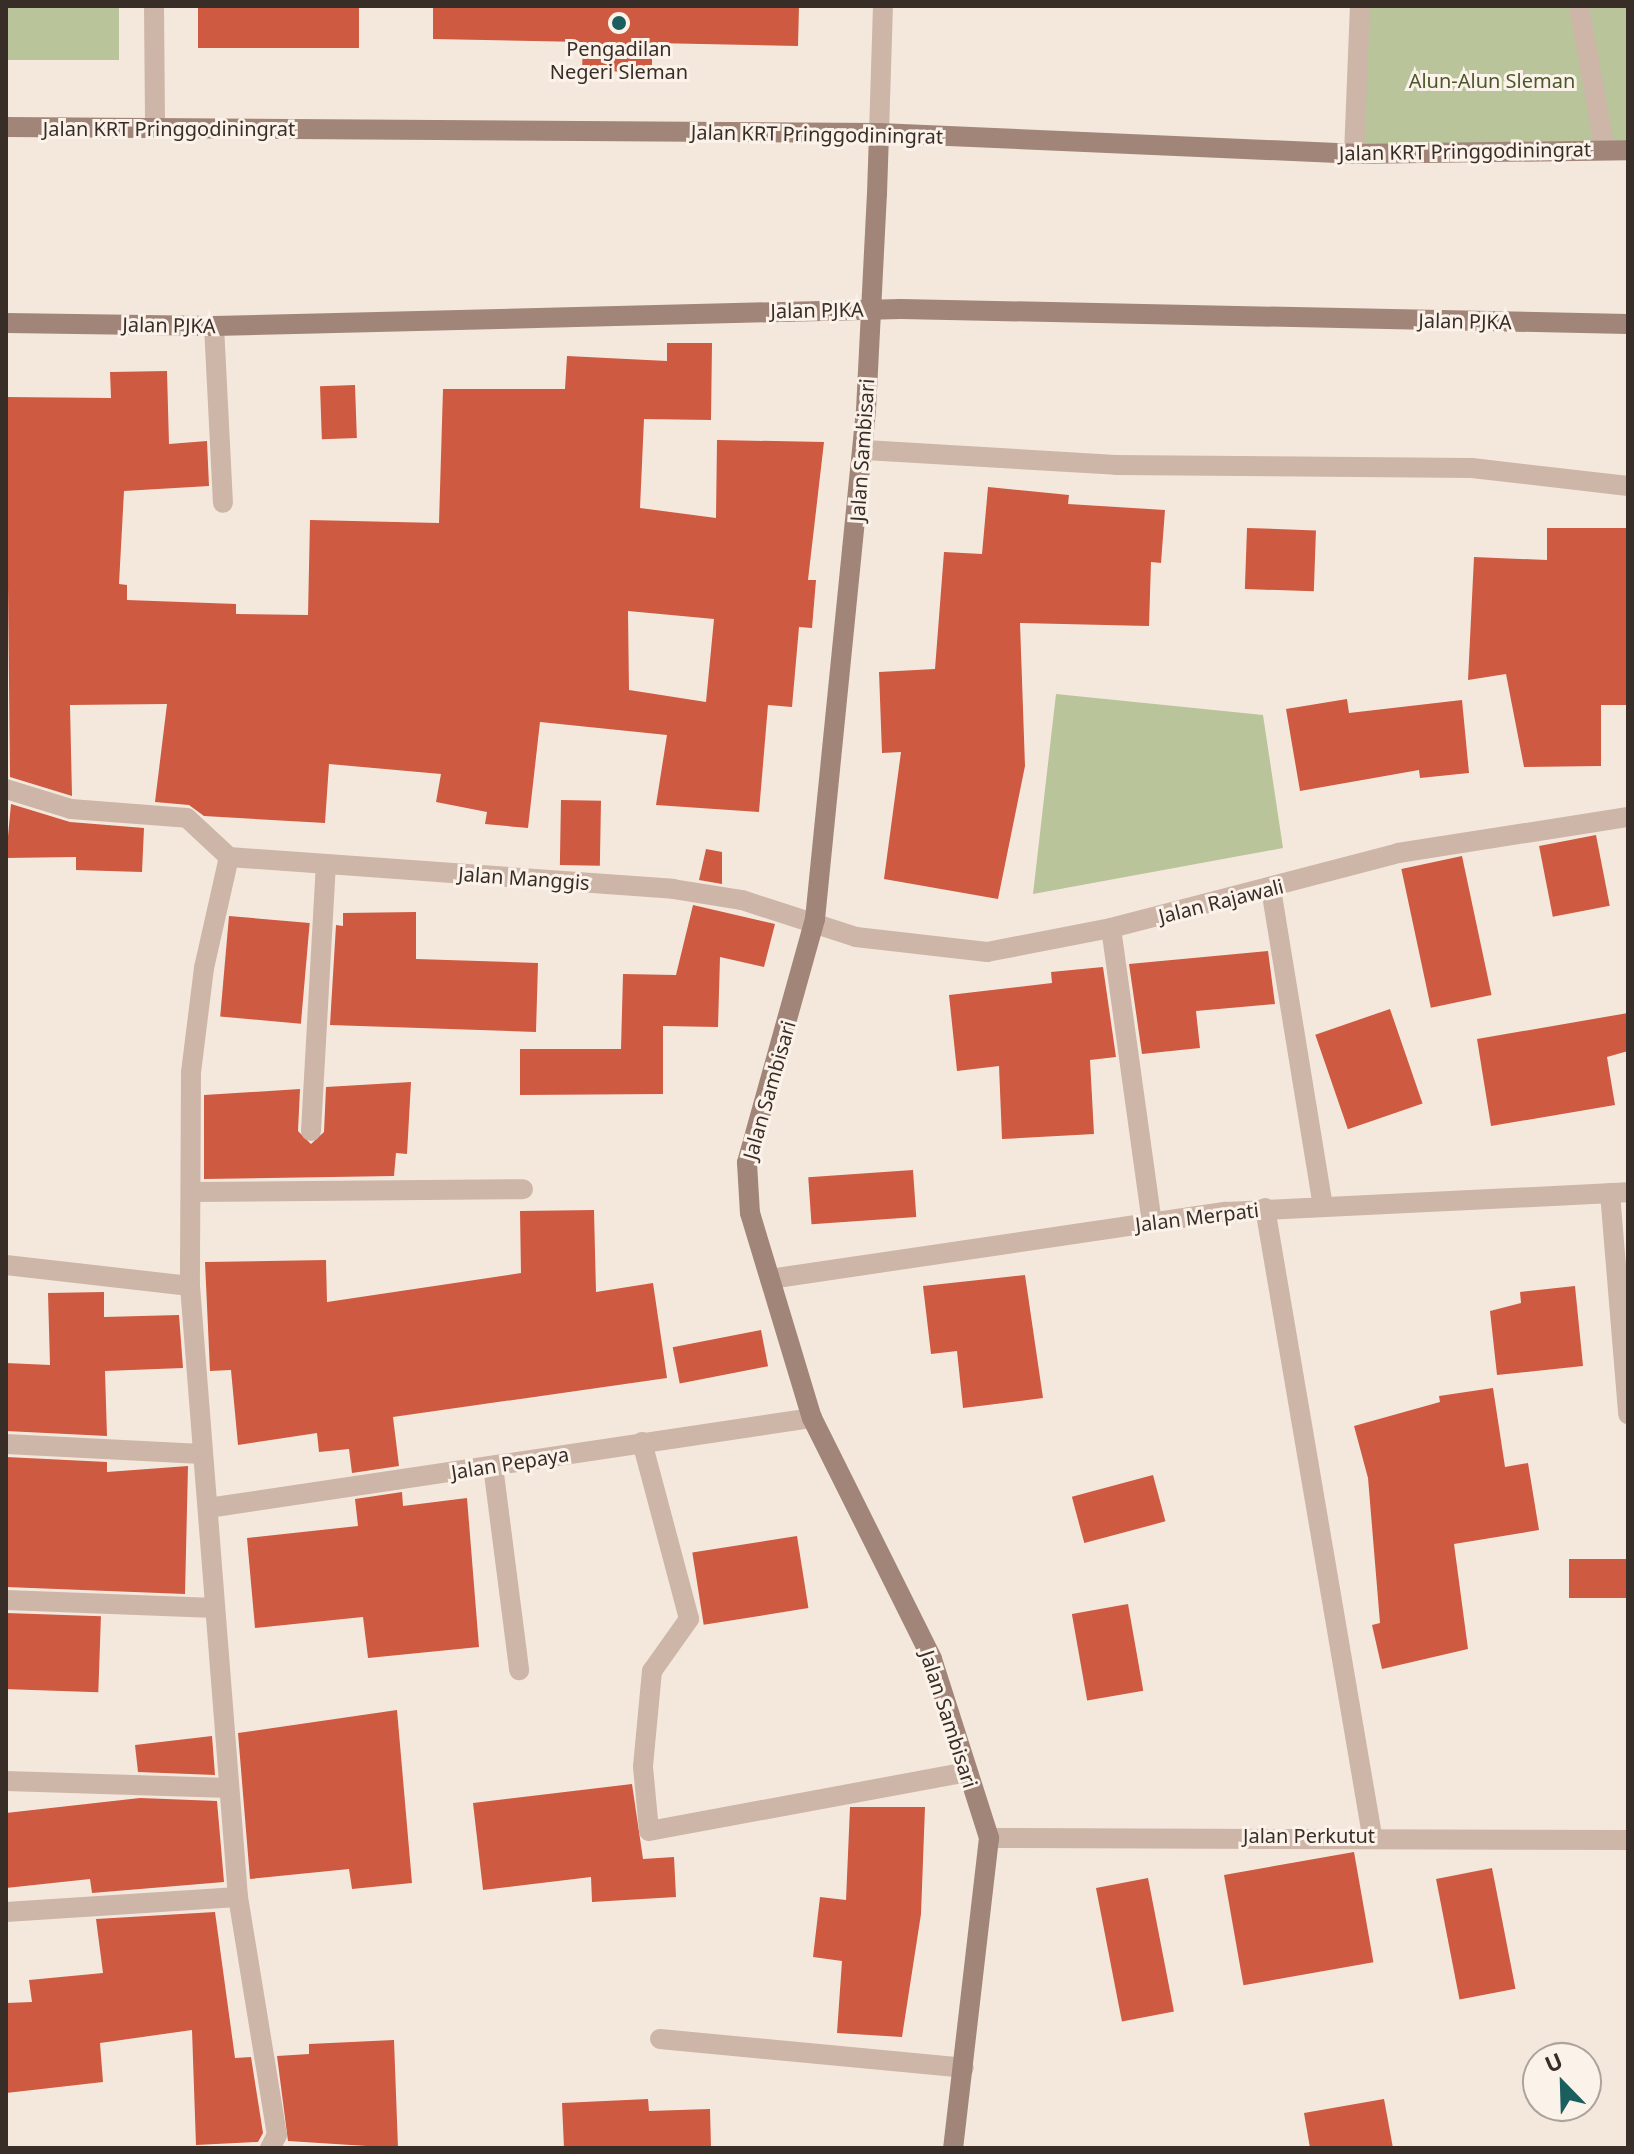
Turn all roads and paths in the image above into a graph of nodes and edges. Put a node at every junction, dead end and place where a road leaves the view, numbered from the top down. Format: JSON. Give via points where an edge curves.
{"nodes":[{"id":1,"x":154,"y":6,"type":"edge"},
{"id":2,"x":883,"y":6,"type":"edge"},
{"id":3,"x":1360,"y":6,"type":"edge"},
{"id":4,"x":1579,"y":6,"type":"edge"},
{"id":5,"x":6,"y":127,"type":"edge"},
{"id":6,"x":155,"y":127,"type":"junction"},
{"id":7,"x":879,"y":133,"type":"junction"},
{"id":8,"x":1605,"y":150,"type":"junction"},
{"id":9,"x":1628,"y":150,"type":"edge"},
{"id":10,"x":1354,"y":154,"type":"junction"},
{"id":11,"x":6,"y":323,"type":"edge"},
{"id":12,"x":1628,"y":324,"type":"edge"},
{"id":13,"x":214,"y":326,"type":"junction"},
{"id":14,"x":865,"y":450,"type":"junction"},
{"id":15,"x":1628,"y":486,"type":"edge"},
{"id":16,"x":223,"y":503,"type":"dead end"},
{"id":17,"x":6,"y":789,"type":"edge"},
{"id":18,"x":1628,"y":817,"type":"edge"},
{"id":19,"x":229,"y":857,"type":"junction"},
{"id":20,"x":326,"y":864,"type":"junction"},
{"id":21,"x":1271,"y":889,"type":"junction"},
{"id":22,"x":815,"y":919,"type":"junction"},
{"id":23,"x":1111,"y":928,"type":"junction"},
{"id":24,"x":311,"y":1131,"type":"dead end"},
{"id":25,"x":523,"y":1189,"type":"dead end"},
{"id":26,"x":194,"y":1192,"type":"junction"},
{"id":27,"x":1619,"y":1192,"type":"edge"},
{"id":28,"x":1323,"y":1206,"type":"junction"},
{"id":29,"x":1265,"y":1208,"type":"junction"},
{"id":30,"x":1152,"y":1223,"type":"junction"},
{"id":31,"x":6,"y":1265,"type":"edge"},
{"id":32,"x":770,"y":1279,"type":"junction"},
{"id":33,"x":190,"y":1286,"type":"junction"},
{"id":34,"x":1628,"y":1414,"type":"edge"},
{"id":35,"x":812,"y":1418,"type":"junction"},
{"id":36,"x":642,"y":1442,"type":"junction"},
{"id":37,"x":6,"y":1444,"type":"edge"},
{"id":38,"x":202,"y":1454,"type":"junction"},
{"id":39,"x":493,"y":1466,"type":"junction"},
{"id":40,"x":208,"y":1508,"type":"junction"},
{"id":41,"x":6,"y":1600,"type":"edge"},
{"id":42,"x":215,"y":1608,"type":"junction"},
{"id":43,"x":519,"y":1670,"type":"dead end"},
{"id":44,"x":967,"y":1772,"type":"junction"},
{"id":45,"x":6,"y":1781,"type":"edge"},
{"id":46,"x":229,"y":1788,"type":"junction"},
{"id":47,"x":1372,"y":1835,"type":"junction"},
{"id":48,"x":989,"y":1838,"type":"junction"},
{"id":49,"x":1628,"y":1840,"type":"edge"},
{"id":50,"x":238,"y":1897,"type":"junction"},
{"id":51,"x":6,"y":1912,"type":"edge"},
{"id":52,"x":660,"y":2039,"type":"dead end"},
{"id":53,"x":964,"y":2068,"type":"junction"},
{"id":54,"x":270,"y":2148,"type":"edge"},
{"id":55,"x":953,"y":2148,"type":"edge"}],
"edges":[{"from":1,"to":6,"type":"street"},
{"from":2,"to":7,"type":"street"},
{"from":3,"to":10,"type":"street"},
{"from":4,"to":8,"type":"street"},
{"from":5,"to":6,"type":"main road","name":"Jalan KRT Pringgodiningrat"},
{"from":6,"to":7,"type":"main road","name":"Jalan KRT Pringgodiningrat"},
{"from":7,"to":10,"type":"main road","name":"Jalan KRT Pringgodiningrat"},
{"from":7,"to":14,"type":"main road","name":"Jalan Sambisari","bridge":true},
{"from":8,"to":9,"type":"main road","name":"Jalan KRT Pringgodiningrat"},
{"from":8,"to":10,"type":"main road","name":"Jalan KRT Pringgodiningrat"},
{"from":11,"to":13,"type":"main road","name":"Jalan PJKA"},
{"from":12,"to":13,"type":"main road","name":"Jalan PJKA","via":[[901,309]]},
{"from":13,"to":16,"type":"street"},
{"from":14,"to":15,"type":"street","via":[[1116,465],[1472,468]]},
{"from":14,"to":22,"type":"main road","name":"Jalan Sambisari"},
{"from":17,"to":19,"type":"street","via":[[71,809],[187,818]]},
{"from":18,"to":21,"type":"street","name":"Jalan Rajawali","via":[[1398,853]]},
{"from":19,"to":20,"type":"street","name":"Jalan Manggis"},
{"from":19,"to":26,"type":"street","via":[[204,968],[191,1073]]},
{"from":20,"to":22,"type":"street","name":"Jalan Manggis","via":[[673,889]]},
{"from":20,"to":24,"type":"street"},
{"from":21,"to":23,"type":"street","name":"Jalan Rajawali"},
{"from":21,"to":28,"type":"street"},
{"from":22,"to":23,"type":"street","name":"Jalan Rajawali","via":[[856,937],[921,950],[987,952]]},
{"from":22,"to":32,"type":"main road","name":"Jalan Sambisari","via":[[747,1163],[750,1213]]},
{"from":23,"to":30,"type":"street"},
{"from":25,"to":26,"type":"street"},
{"from":26,"to":33,"type":"street"},
{"from":27,"to":28,"type":"street","name":"Jalan Merpati"},
{"from":27,"to":34,"type":"street"},
{"from":28,"to":29,"type":"street","name":"Jalan Merpati"},
{"from":29,"to":30,"type":"street","name":"Jalan Merpati"},
{"from":29,"to":47,"type":"street"},
{"from":30,"to":32,"type":"street","name":"Jalan Merpati"},
{"from":31,"to":33,"type":"street"},
{"from":32,"to":35,"type":"main road","name":"Jalan Sambisari"},
{"from":33,"to":38,"type":"street"},
{"from":35,"to":36,"type":"street","name":"Jalan Pepaya"},
{"from":35,"to":44,"type":"main road","name":"Jalan Sambisari","via":[[932,1659]]},
{"from":36,"to":39,"type":"street","name":"Jalan Pepaya"},
{"from":36,"to":44,"type":"street","via":[[689,1619],[652,1671],[643,1767],[649,1831]]},
{"from":37,"to":38,"type":"street"},
{"from":38,"to":40,"type":"street"},
{"from":39,"to":40,"type":"street","name":"Jalan Pepaya"},
{"from":39,"to":43,"type":"street"},
{"from":40,"to":42,"type":"street"},
{"from":41,"to":42,"type":"street"},
{"from":42,"to":46,"type":"street"},
{"from":44,"to":48,"type":"main road","name":"Jalan Sambisari"},
{"from":45,"to":46,"type":"street"},
{"from":46,"to":50,"type":"street"},
{"from":47,"to":48,"type":"street","name":"Jalan Perkutut"},
{"from":47,"to":49,"type":"street","name":"Jalan Perkutut"},
{"from":48,"to":53,"type":"main road","name":"Jalan Sambisari"},
{"from":50,"to":51,"type":"street"},
{"from":50,"to":54,"type":"street","via":[[277,2135]]},
{"from":52,"to":53,"type":"street"},
{"from":53,"to":55,"type":"main road","name":"Jalan Sambisari"}]}
